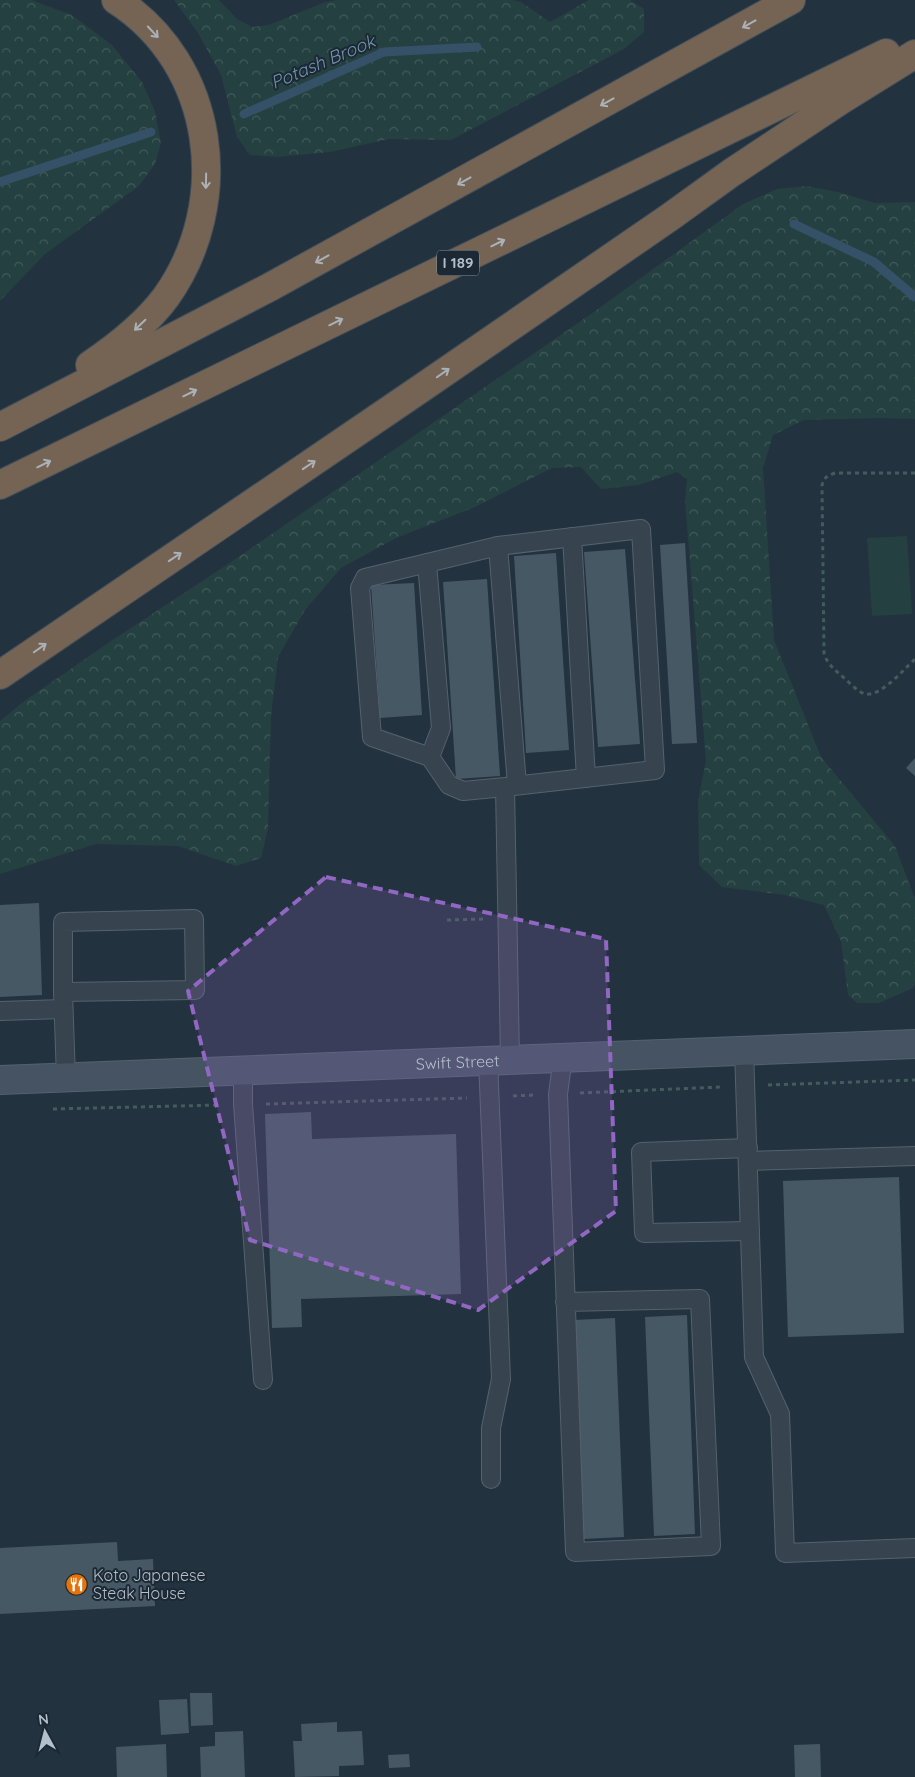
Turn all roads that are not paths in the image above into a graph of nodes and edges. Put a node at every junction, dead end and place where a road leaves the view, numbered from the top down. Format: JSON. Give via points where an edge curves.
{"nodes":[{"id":1,"x":116,"y":0,"type":"edge"},
{"id":2,"x":791,"y":0,"type":"edge"},
{"id":3,"x":915,"y":39,"type":"edge"},
{"id":4,"x":915,"y":54,"type":"edge"},
{"id":5,"x":0,"y":426,"type":"edge"},
{"id":6,"x":0,"y":486,"type":"edge"},
{"id":7,"x":572,"y":537,"type":"junction"},
{"id":8,"x":498,"y":546,"type":"junction"},
{"id":9,"x":427,"y":564,"type":"junction"},
{"id":10,"x":0,"y":675,"type":"edge"},
{"id":11,"x":430,"y":757,"type":"junction"},
{"id":12,"x":586,"y":778,"type":"junction"},
{"id":13,"x":511,"y":786,"type":"junction"},
{"id":14,"x":63,"y":1001,"type":"junction"},
{"id":15,"x":0,"y":1011,"type":"edge"},
{"id":16,"x":915,"y":1044,"type":"edge"},
{"id":17,"x":744,"y":1050,"type":"junction"},
{"id":18,"x":563,"y":1057,"type":"junction"},
{"id":19,"x":499,"y":1060,"type":"junction"},
{"id":20,"x":243,"y":1070,"type":"junction"},
{"id":21,"x":66,"y":1078,"type":"junction"},
{"id":22,"x":0,"y":1080,"type":"edge"},
{"id":23,"x":748,"y":1154,"type":"junction"},
{"id":24,"x":915,"y":1156,"type":"edge"},
{"id":25,"x":750,"y":1231,"type":"junction"},
{"id":26,"x":565,"y":1302,"type":"junction"},
{"id":27,"x":263,"y":1380,"type":"dead end"},
{"id":28,"x":491,"y":1479,"type":"dead end"},
{"id":29,"x":915,"y":1548,"type":"edge"}],
"edges":[{"from":1,"to":5,"type":"highway","one_way":true,"via":[[155,34],[191,90],[202,127],[206,168],[198,231],[178,278],[135,330],[107,353]]},
{"from":2,"to":5,"type":"highway","one_way":true,"via":[[270,287]]},
{"from":6,"to":3,"type":"highway","number":"I 189","one_way":true},
{"from":10,"to":4,"type":"highway","one_way":true,"via":[[761,152]]},
{"from":7,"to":8,"type":"lane"},
{"from":7,"to":12,"type":"lane"},
{"from":7,"to":12,"type":"lane","via":[[642,529],[655,770]]},
{"from":8,"to":9,"type":"lane"},
{"from":8,"to":13,"type":"lane"},
{"from":9,"to":11,"type":"lane","via":[[441,728]]},
{"from":9,"to":11,"type":"lane","via":[[365,578],[360,588],[372,737]]},
{"from":11,"to":13,"type":"lane","via":[[449,785],[463,791]]},
{"from":12,"to":13,"type":"lane"},
{"from":13,"to":19,"type":"lane","via":[[509,918]]},
{"from":14,"to":14,"type":"lane","via":[[63,922],[194,919],[195,990]]},
{"from":14,"to":15,"type":"lane"},
{"from":14,"to":21,"type":"lane"},
{"from":16,"to":17,"type":"street","name":"Swift Street"},
{"from":17,"to":18,"type":"street","name":"Swift Street"},
{"from":17,"to":23,"type":"lane"},
{"from":18,"to":19,"type":"street","name":"Swift Street"},
{"from":18,"to":26,"type":"lane","via":[[558,1094]]},
{"from":19,"to":20,"type":"street","name":"Swift Street"},
{"from":19,"to":28,"type":"lane","via":[[490,1097],[501,1379],[491,1428]]},
{"from":20,"to":21,"type":"street","name":"Swift Street"},
{"from":20,"to":27,"type":"lane"},
{"from":21,"to":22,"type":"street","name":"Swift Street"},
{"from":23,"to":24,"type":"lane"},
{"from":23,"to":25,"type":"lane"},
{"from":23,"to":25,"type":"lane","via":[[641,1152],[644,1233]]},
{"from":25,"to":29,"type":"lane","via":[[754,1357],[780,1414],[785,1553]]},
{"from":26,"to":26,"type":"lane","via":[[575,1552],[711,1546],[700,1300]]}]}
